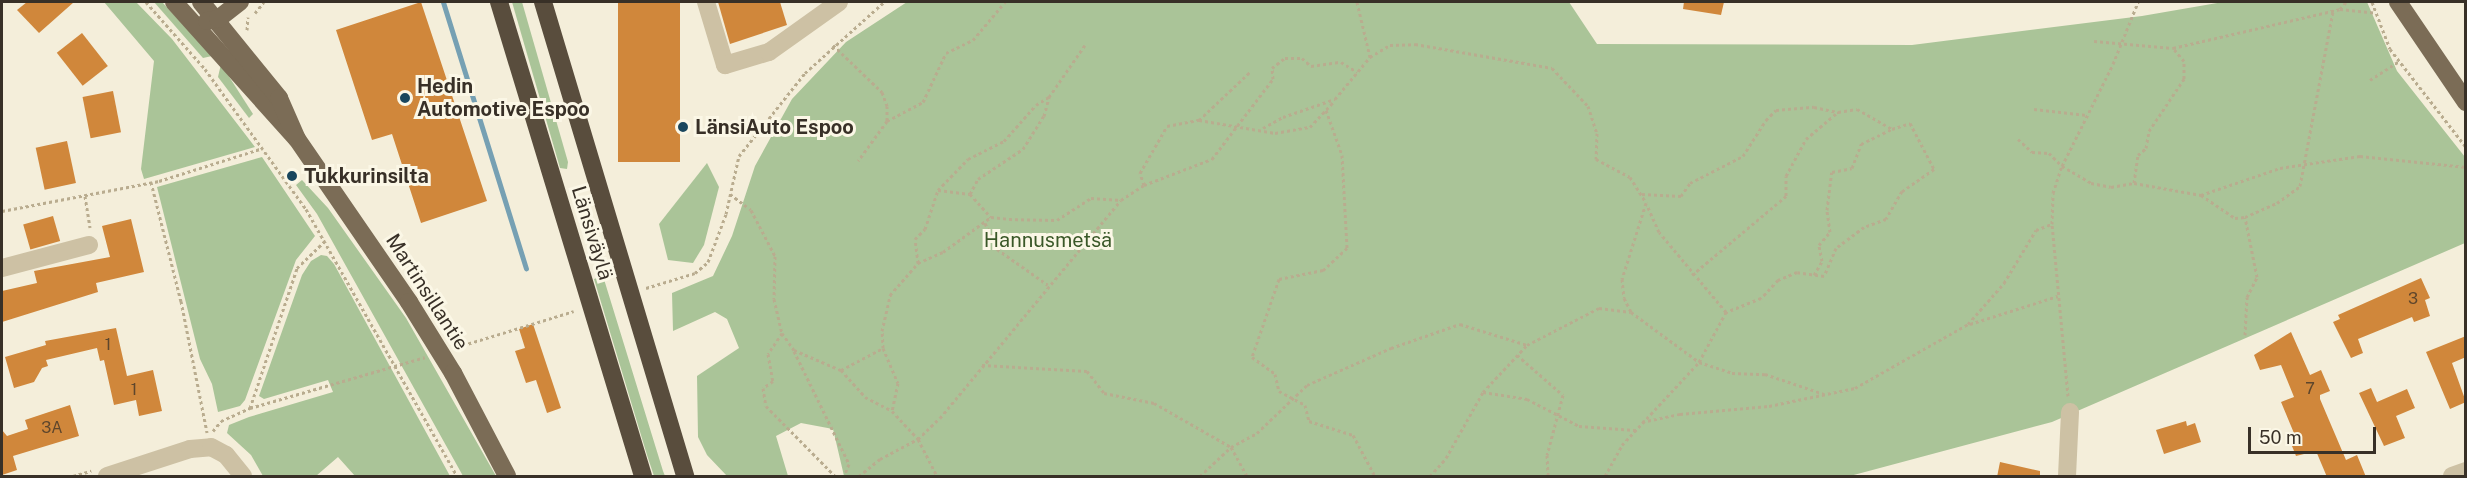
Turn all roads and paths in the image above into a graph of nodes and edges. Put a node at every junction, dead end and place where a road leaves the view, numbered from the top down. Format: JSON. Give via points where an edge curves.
{"nodes":[{"id":1,"x":146,"y":2,"type":"edge"},
{"id":2,"x":174,"y":2,"type":"edge"},
{"id":3,"x":200,"y":2,"type":"edge"},
{"id":4,"x":240,"y":2,"type":"edge"},
{"id":5,"x":500,"y":2,"type":"edge"},
{"id":6,"x":543,"y":2,"type":"edge"},
{"id":7,"x":706,"y":2,"type":"edge"},
{"id":8,"x":838,"y":2,"type":"edge"},
{"id":9,"x":884,"y":2,"type":"edge"},
{"id":10,"x":1005,"y":2,"type":"edge"},
{"id":11,"x":1357,"y":2,"type":"edge"},
{"id":12,"x":2138,"y":2,"type":"edge"},
{"id":13,"x":2346,"y":2,"type":"edge"},
{"id":14,"x":2372,"y":2,"type":"edge"},
{"id":15,"x":2398,"y":2,"type":"edge"},
{"id":16,"x":2340,"y":9,"type":"junction"},
{"id":17,"x":2333,"y":11,"type":"junction"},
{"id":18,"x":2376,"y":12,"type":"junction"},
{"id":19,"x":218,"y":20,"type":"junction"},
{"id":20,"x":193,"y":24,"type":"junction"},
{"id":21,"x":2094,"y":41,"type":"dead end"},
{"id":22,"x":2121,"y":44,"type":"junction"},
{"id":23,"x":833,"y":45,"type":"junction"},
{"id":24,"x":1085,"y":45,"type":"dead end"},
{"id":25,"x":2172,"y":48,"type":"junction"},
{"id":26,"x":1370,"y":57,"type":"junction"},
{"id":27,"x":2399,"y":62,"type":"junction"},
{"id":28,"x":1250,"y":72,"type":"dead end"},
{"id":29,"x":1357,"y":72,"type":"junction"},
{"id":30,"x":2370,"y":80,"type":"dead end"},
{"id":31,"x":1049,"y":97,"type":"junction"},
{"id":32,"x":1335,"y":99,"type":"junction"},
{"id":33,"x":2466,"y":102,"type":"edge"},
{"id":34,"x":2034,"y":109,"type":"dead end"},
{"id":35,"x":1326,"y":110,"type":"junction"},
{"id":36,"x":1838,"y":112,"type":"junction"},
{"id":37,"x":2087,"y":115,"type":"junction"},
{"id":38,"x":1199,"y":120,"type":"junction"},
{"id":39,"x":887,"y":121,"type":"junction"},
{"id":40,"x":1240,"y":125,"type":"junction"},
{"id":41,"x":1263,"y":128,"type":"junction"},
{"id":42,"x":1892,"y":129,"type":"junction"},
{"id":43,"x":297,"y":139,"type":"junction"},
{"id":44,"x":2018,"y":139,"type":"dead end"},
{"id":45,"x":2466,"y":147,"type":"edge"},
{"id":46,"x":263,"y":148,"type":"junction"},
{"id":47,"x":858,"y":161,"type":"dead end"},
{"id":48,"x":2302,"y":164,"type":"junction"},
{"id":49,"x":2062,"y":166,"type":"junction"},
{"id":50,"x":2466,"y":167,"type":"edge"},
{"id":51,"x":151,"y":182,"type":"junction"},
{"id":52,"x":2134,"y":183,"type":"junction"},
{"id":53,"x":1143,"y":185,"type":"junction"},
{"id":54,"x":938,"y":190,"type":"junction"},
{"id":55,"x":730,"y":194,"type":"junction"},
{"id":56,"x":970,"y":194,"type":"junction"},
{"id":57,"x":1642,"y":194,"type":"junction"},
{"id":58,"x":85,"y":195,"type":"junction"},
{"id":59,"x":2201,"y":195,"type":"junction"},
{"id":60,"x":1122,"y":200,"type":"junction"},
{"id":61,"x":1646,"y":203,"type":"junction"},
{"id":62,"x":2,"y":211,"type":"edge"},
{"id":63,"x":991,"y":217,"type":"junction"},
{"id":64,"x":2246,"y":218,"type":"junction"},
{"id":65,"x":985,"y":223,"type":"junction"},
{"id":66,"x":2052,"y":224,"type":"junction"},
{"id":67,"x":326,"y":240,"type":"junction"},
{"id":68,"x":89,"y":245,"type":"joint"},
{"id":69,"x":918,"y":263,"type":"junction"},
{"id":70,"x":2,"y":268,"type":"edge"},
{"id":71,"x":1692,"y":275,"type":"junction"},
{"id":72,"x":1814,"y":275,"type":"junction"},
{"id":73,"x":1048,"y":285,"type":"junction"},
{"id":74,"x":639,"y":290,"type":"dead end"},
{"id":75,"x":2058,"y":296,"type":"junction"},
{"id":76,"x":582,"y":308,"type":"dead end"},
{"id":77,"x":1631,"y":312,"type":"junction"},
{"id":78,"x":1726,"y":312,"type":"junction"},
{"id":79,"x":1968,"y":324,"type":"junction"},
{"id":80,"x":782,"y":333,"type":"junction"},
{"id":81,"x":2245,"y":335,"type":"dead end"},
{"id":82,"x":1527,"y":345,"type":"junction"},
{"id":83,"x":883,"y":348,"type":"junction"},
{"id":84,"x":447,"y":350,"type":"dead end"},
{"id":85,"x":794,"y":350,"type":"junction"},
{"id":86,"x":436,"y":354,"type":"dead end"},
{"id":87,"x":1517,"y":355,"type":"junction"},
{"id":88,"x":1700,"y":362,"type":"junction"},
{"id":89,"x":982,"y":364,"type":"junction"},
{"id":90,"x":840,"y":370,"type":"junction"},
{"id":91,"x":1482,"y":392,"type":"junction"},
{"id":92,"x":1824,"y":394,"type":"junction"},
{"id":93,"x":1294,"y":398,"type":"junction"},
{"id":94,"x":250,"y":408,"type":"junction"},
{"id":95,"x":892,"y":411,"type":"junction"},
{"id":96,"x":2070,"y":412,"type":"joint"},
{"id":97,"x":1557,"y":414,"type":"junction"},
{"id":98,"x":1642,"y":423,"type":"junction"},
{"id":99,"x":1635,"y":430,"type":"junction"},
{"id":100,"x":918,"y":439,"type":"junction"},
{"id":101,"x":1231,"y":447,"type":"junction"},
{"id":102,"x":2466,"y":471,"type":"edge"},
{"id":103,"x":107,"y":477,"type":"edge"},
{"id":104,"x":243,"y":477,"type":"edge"},
{"id":105,"x":457,"y":477,"type":"edge"},
{"id":106,"x":507,"y":477,"type":"edge"},
{"id":107,"x":642,"y":477,"type":"edge"},
{"id":108,"x":685,"y":477,"type":"edge"},
{"id":109,"x":835,"y":477,"type":"edge"},
{"id":110,"x":844,"y":477,"type":"edge"},
{"id":111,"x":859,"y":477,"type":"edge"},
{"id":112,"x":937,"y":477,"type":"edge"},
{"id":113,"x":1200,"y":477,"type":"edge"},
{"id":114,"x":1247,"y":477,"type":"edge"},
{"id":115,"x":1375,"y":477,"type":"edge"},
{"id":116,"x":1430,"y":477,"type":"edge"},
{"id":117,"x":1548,"y":477,"type":"edge"},
{"id":118,"x":1605,"y":477,"type":"edge"},
{"id":119,"x":2067,"y":477,"type":"edge"},
{"id":120,"x":2452,"y":477,"type":"edge"}],
"edges":[{"from":1,"to":46,"type":"path","via":[[205,69]]},
{"from":2,"to":20,"type":"main road","name":"Martinsillantie"},
{"from":3,"to":19,"type":"main road","name":"Martinsillantie"},
{"from":3,"to":20,"type":"main road"},
{"from":4,"to":19,"type":"main road"},
{"from":5,"to":107,"type":"highway","name":"Länsiväylä"},
{"from":6,"to":108,"type":"highway","name":"Länsiväylä"},
{"from":7,"to":8,"type":"street","via":[[725,65],[769,52]]},
{"from":9,"to":23,"type":"path"},
{"from":10,"to":39,"type":"path","via":[[973,40],[946,53],[923,102]]},
{"from":11,"to":26,"type":"path"},
{"from":12,"to":22,"type":"path"},
{"from":13,"to":16,"type":"path"},
{"from":14,"to":18,"type":"path"},
{"from":15,"to":33,"type":"main road"},
{"from":16,"to":17,"type":"path"},
{"from":16,"to":18,"type":"path"},
{"from":17,"to":25,"type":"path"},
{"from":17,"to":48,"type":"path"},
{"from":18,"to":27,"type":"path"},
{"from":19,"to":20,"type":"main road"},
{"from":19,"to":43,"type":"main road","name":"Martinsillantie","via":[[279,98]]},
{"from":20,"to":43,"type":"main road","name":"Martinsillantie"},
{"from":21,"to":22,"type":"path"},
{"from":22,"to":25,"type":"path"},
{"from":22,"to":37,"type":"path"},
{"from":23,"to":39,"type":"path","via":[[882,92]]},
{"from":23,"to":55,"type":"path","via":[[774,109],[739,156]]},
{"from":24,"to":31,"type":"path"},
{"from":25,"to":52,"type":"path","via":[[2184,61],[2184,79],[2149,131],[2146,148],[2138,155]]},
{"from":26,"to":29,"type":"path"},
{"from":26,"to":57,"type":"path","via":[[1390,45],[1414,44],[1552,68],[1588,106],[1597,133],[1596,159],[1630,177]]},
{"from":27,"to":30,"type":"path"},
{"from":27,"to":45,"type":"path"},
{"from":28,"to":38,"type":"path"},
{"from":29,"to":32,"type":"path"},
{"from":29,"to":40,"type":"path","via":[[1341,62],[1311,66],[1302,58],[1285,58],[1272,68],[1273,79]]},
{"from":31,"to":54,"type":"path","via":[[1036,105],[1004,141],[968,159]]},
{"from":31,"to":56,"type":"path","via":[[1044,116],[1023,149],[978,179]]},
{"from":32,"to":35,"type":"path"},
{"from":32,"to":41,"type":"path"},
{"from":34,"to":37,"type":"path"},
{"from":35,"to":41,"type":"path","via":[[1310,127],[1275,133]]},
{"from":35,"to":93,"type":"path","via":[[1342,155],[1347,248],[1323,270],[1279,279],[1252,357],[1275,374],[1279,390]]},
{"from":36,"to":42,"type":"path","via":[[1857,109]]},
{"from":36,"to":57,"type":"path","via":[[1814,106],[1776,110],[1743,156],[1690,183],[1681,196]]},
{"from":36,"to":71,"type":"path","via":[[1806,139],[1786,176],[1786,196]]},
{"from":37,"to":49,"type":"path"},
{"from":38,"to":40,"type":"path"},
{"from":38,"to":53,"type":"path","via":[[1167,126],[1140,173]]},
{"from":39,"to":47,"type":"path"},
{"from":40,"to":41,"type":"path"},
{"from":40,"to":53,"type":"path","via":[[1212,159]]},
{"from":42,"to":72,"type":"path","via":[[1861,144],[1852,168],[1832,172],[1827,210],[1830,232],[1819,245],[1822,261]]},
{"from":42,"to":72,"type":"path","via":[[1910,123],[1934,169],[1902,191],[1886,219],[1864,227],[1836,248],[1824,276]]},
{"from":43,"to":106,"type":"main road","name":"Martinsillantie","via":[[409,302],[453,373]]},
{"from":44,"to":49,"type":"path","via":[[2032,152],[2049,153]]},
{"from":46,"to":51,"type":"path"},
{"from":46,"to":67,"type":"path"},
{"from":48,"to":50,"type":"path","via":[[2360,156]]},
{"from":48,"to":59,"type":"path"},
{"from":48,"to":64,"type":"path","via":[[2300,186]]},
{"from":49,"to":52,"type":"path","via":[[2091,183],[2111,187]]},
{"from":49,"to":66,"type":"path","via":[[2053,193]]},
{"from":51,"to":58,"type":"path"},
{"from":51,"to":94,"type":"path","via":[[209,438],[221,421]]},
{"from":52,"to":59,"type":"path"},
{"from":53,"to":60,"type":"path"},
{"from":54,"to":56,"type":"path"},
{"from":54,"to":69,"type":"path","via":[[924,229],[915,239]]},
{"from":55,"to":74,"type":"path","via":[[708,262],[695,273]]},
{"from":55,"to":80,"type":"path","via":[[751,210],[775,256],[774,299]]},
{"from":56,"to":63,"type":"path"},
{"from":57,"to":61,"type":"path"},
{"from":58,"to":62,"type":"path"},
{"from":58,"to":68,"type":"path"},
{"from":59,"to":64,"type":"path","via":[[2235,218]]},
{"from":60,"to":63,"type":"path","via":[[1091,198],[1057,220]]},
{"from":60,"to":73,"type":"path"},
{"from":61,"to":71,"type":"path","via":[[1659,232]]},
{"from":61,"to":77,"type":"path","via":[[1622,279],[1624,298]]},
{"from":63,"to":65,"type":"path"},
{"from":64,"to":81,"type":"path","via":[[2257,277],[2247,297]]},
{"from":65,"to":69,"type":"path"},
{"from":65,"to":73,"type":"path","via":[[997,249]]},
{"from":66,"to":75,"type":"path"},
{"from":66,"to":79,"type":"path","via":[[2036,230],[2004,283]]},
{"from":67,"to":94,"type":"path","via":[[297,268]]},
{"from":67,"to":105,"type":"path"},
{"from":68,"to":70,"type":"street"},
{"from":69,"to":83,"type":"path","via":[[890,295],[882,331]]},
{"from":71,"to":78,"type":"path"},
{"from":72,"to":78,"type":"path","via":[[1797,272],[1778,280],[1761,298]]},
{"from":73,"to":89,"type":"path"},
{"from":75,"to":79,"type":"path"},
{"from":75,"to":96,"type":"path"},
{"from":76,"to":84,"type":"path"},
{"from":77,"to":82,"type":"path","via":[[1599,308]]},
{"from":77,"to":88,"type":"path"},
{"from":78,"to":88,"type":"path"},
{"from":79,"to":92,"type":"path","via":[[1856,388]]},
{"from":80,"to":85,"type":"path"},
{"from":80,"to":109,"type":"path","via":[[768,354],[773,381],[763,388],[766,406]]},
{"from":82,"to":87,"type":"path"},
{"from":82,"to":93,"type":"path","via":[[1460,324],[1307,385]]},
{"from":83,"to":90,"type":"path"},
{"from":83,"to":95,"type":"path","via":[[898,383]]},
{"from":85,"to":90,"type":"path"},
{"from":85,"to":110,"type":"path","via":[[849,464]]},
{"from":86,"to":94,"type":"path"},
{"from":87,"to":91,"type":"path"},
{"from":87,"to":97,"type":"path","via":[[1563,395]]},
{"from":88,"to":92,"type":"path","via":[[1732,373],[1765,374]]},
{"from":88,"to":98,"type":"path"},
{"from":89,"to":100,"type":"path"},
{"from":89,"to":101,"type":"path","via":[[1087,371],[1104,393],[1154,403]]},
{"from":90,"to":95,"type":"path","via":[[865,397]]},
{"from":91,"to":97,"type":"path","via":[[1527,399]]},
{"from":91,"to":116,"type":"path","via":[[1446,458]]},
{"from":92,"to":98,"type":"path","via":[[1769,406],[1680,414]]},
{"from":93,"to":101,"type":"path","via":[[1257,433]]},
{"from":93,"to":115,"type":"path","via":[[1305,405],[1310,420],[1353,435]]},
{"from":95,"to":100,"type":"path"},
{"from":96,"to":119,"type":"street"},
{"from":97,"to":99,"type":"path","via":[[1579,426]]},
{"from":97,"to":117,"type":"path","via":[[1547,455]]},
{"from":98,"to":99,"type":"path"},
{"from":99,"to":118,"type":"path"},
{"from":100,"to":111,"type":"path","via":[[880,459]]},
{"from":100,"to":112,"type":"path"},
{"from":101,"to":113,"type":"path"},
{"from":101,"to":114,"type":"path"},
{"from":102,"to":120,"type":"street"},
{"from":103,"to":104,"type":"street","via":[[190,449],[210,447],[226,455]]}]}
